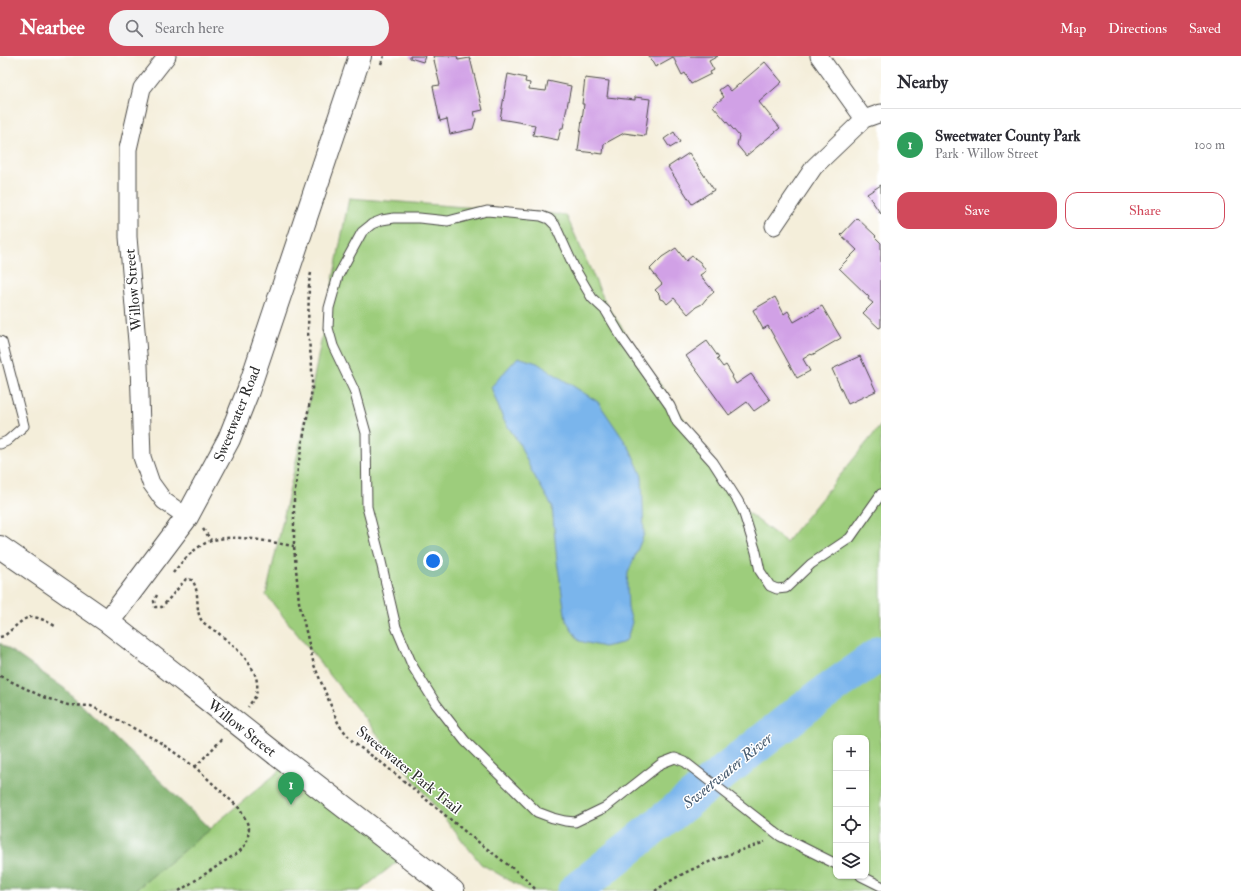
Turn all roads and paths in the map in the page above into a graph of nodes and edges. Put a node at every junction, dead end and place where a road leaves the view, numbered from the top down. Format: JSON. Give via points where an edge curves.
{"nodes":[{"id":1,"x":167,"y":56,"type":"edge"},
{"id":2,"x":360,"y":56,"type":"edge"},
{"id":3,"x":819,"y":56,"type":"edge"},
{"id":4,"x":881,"y":113,"type":"edge"},
{"id":5,"x":864,"y":119,"type":"junction"},
{"id":6,"x":774,"y":226,"type":"dead end"},
{"id":7,"x":0,"y":341,"type":"edge"},
{"id":8,"x":0,"y":444,"type":"edge"},
{"id":9,"x":881,"y":494,"type":"edge"},
{"id":10,"x":187,"y":517,"type":"junction"},
{"id":11,"x":0,"y":547,"type":"edge"},
{"id":12,"x":171,"y":576,"type":"dead end"},
{"id":13,"x":158,"y":593,"type":"dead end"},
{"id":14,"x":108,"y":622,"type":"junction"},
{"id":15,"x":55,"y":626,"type":"dead end"},
{"id":16,"x":0,"y":637,"type":"edge"},
{"id":17,"x":0,"y":676,"type":"edge"},
{"id":18,"x":247,"y":709,"type":"dead end"},
{"id":19,"x":228,"y":733,"type":"dead end"},
{"id":20,"x":195,"y":767,"type":"junction"},
{"id":21,"x":780,"y":836,"type":"junction"},
{"id":22,"x":833,"y":862,"type":"edge"},
{"id":23,"x":867,"y":879,"type":"edge"},
{"id":24,"x":881,"y":886,"type":"edge"},
{"id":25,"x":180,"y":891,"type":"edge"},
{"id":26,"x":453,"y":891,"type":"edge"},
{"id":27,"x":537,"y":891,"type":"edge"},
{"id":28,"x":655,"y":891,"type":"edge"}],
"edges":[{"from":1,"to":10,"type":"street","name":"Willow Street","via":[[142,88],[128,149],[128,237],[139,365],[142,457],[151,483],[164,501]]},
{"from":2,"to":10,"type":"main road","name":"Sweetwater Road","via":[[248,392],[229,439]]},
{"from":3,"to":5,"type":"street"},
{"from":4,"to":5,"type":"street"},
{"from":5,"to":6,"type":"street","via":[[814,167]]},
{"from":7,"to":8,"type":"lane","via":[[24,426]]},
{"from":9,"to":21,"type":"lane","via":[[850,538],[811,564],[786,588],[777,589],[770,586],[760,571],[738,501],[713,462],[678,422],[606,311],[592,298],[549,219],[487,211],[448,221],[419,218],[382,220],[362,232],[338,276],[329,308],[328,328],[333,346],[354,390],[366,433],[367,507],[396,627],[413,667],[436,704],[465,741],[537,812],[553,818],[575,822],[606,807],[662,762],[675,758],[685,762]]},
{"from":10,"to":14,"type":"main road","name":"Sweetwater Road"},
{"from":11,"to":14,"type":"main road"},
{"from":12,"to":27,"type":"path","name":"Sweetwater Park Trail","via":[[184,560],[211,540],[225,537],[244,538],[294,546],[299,602],[314,665],[339,725],[354,743],[525,878]]},
{"from":13,"to":18,"type":"path","via":[[154,601],[155,607],[162,606],[186,579],[192,580],[202,621],[246,659],[255,674],[255,696]]},
{"from":14,"to":26,"type":"main road","name":"Willow Street","bridge":true},
{"from":15,"to":16,"type":"path","via":[[33,616],[26,618]]},
{"from":17,"to":20,"type":"path","via":[[43,697],[68,705],[91,706],[158,741]]},
{"from":19,"to":20,"type":"path"},
{"from":20,"to":25,"type":"path","via":[[239,808],[249,828],[248,837],[239,852]]},
{"from":21,"to":22,"type":"lane"},
{"from":21,"to":28,"type":"path","via":[[717,858],[670,880]]},
{"from":23,"to":24,"type":"lane"}]}
